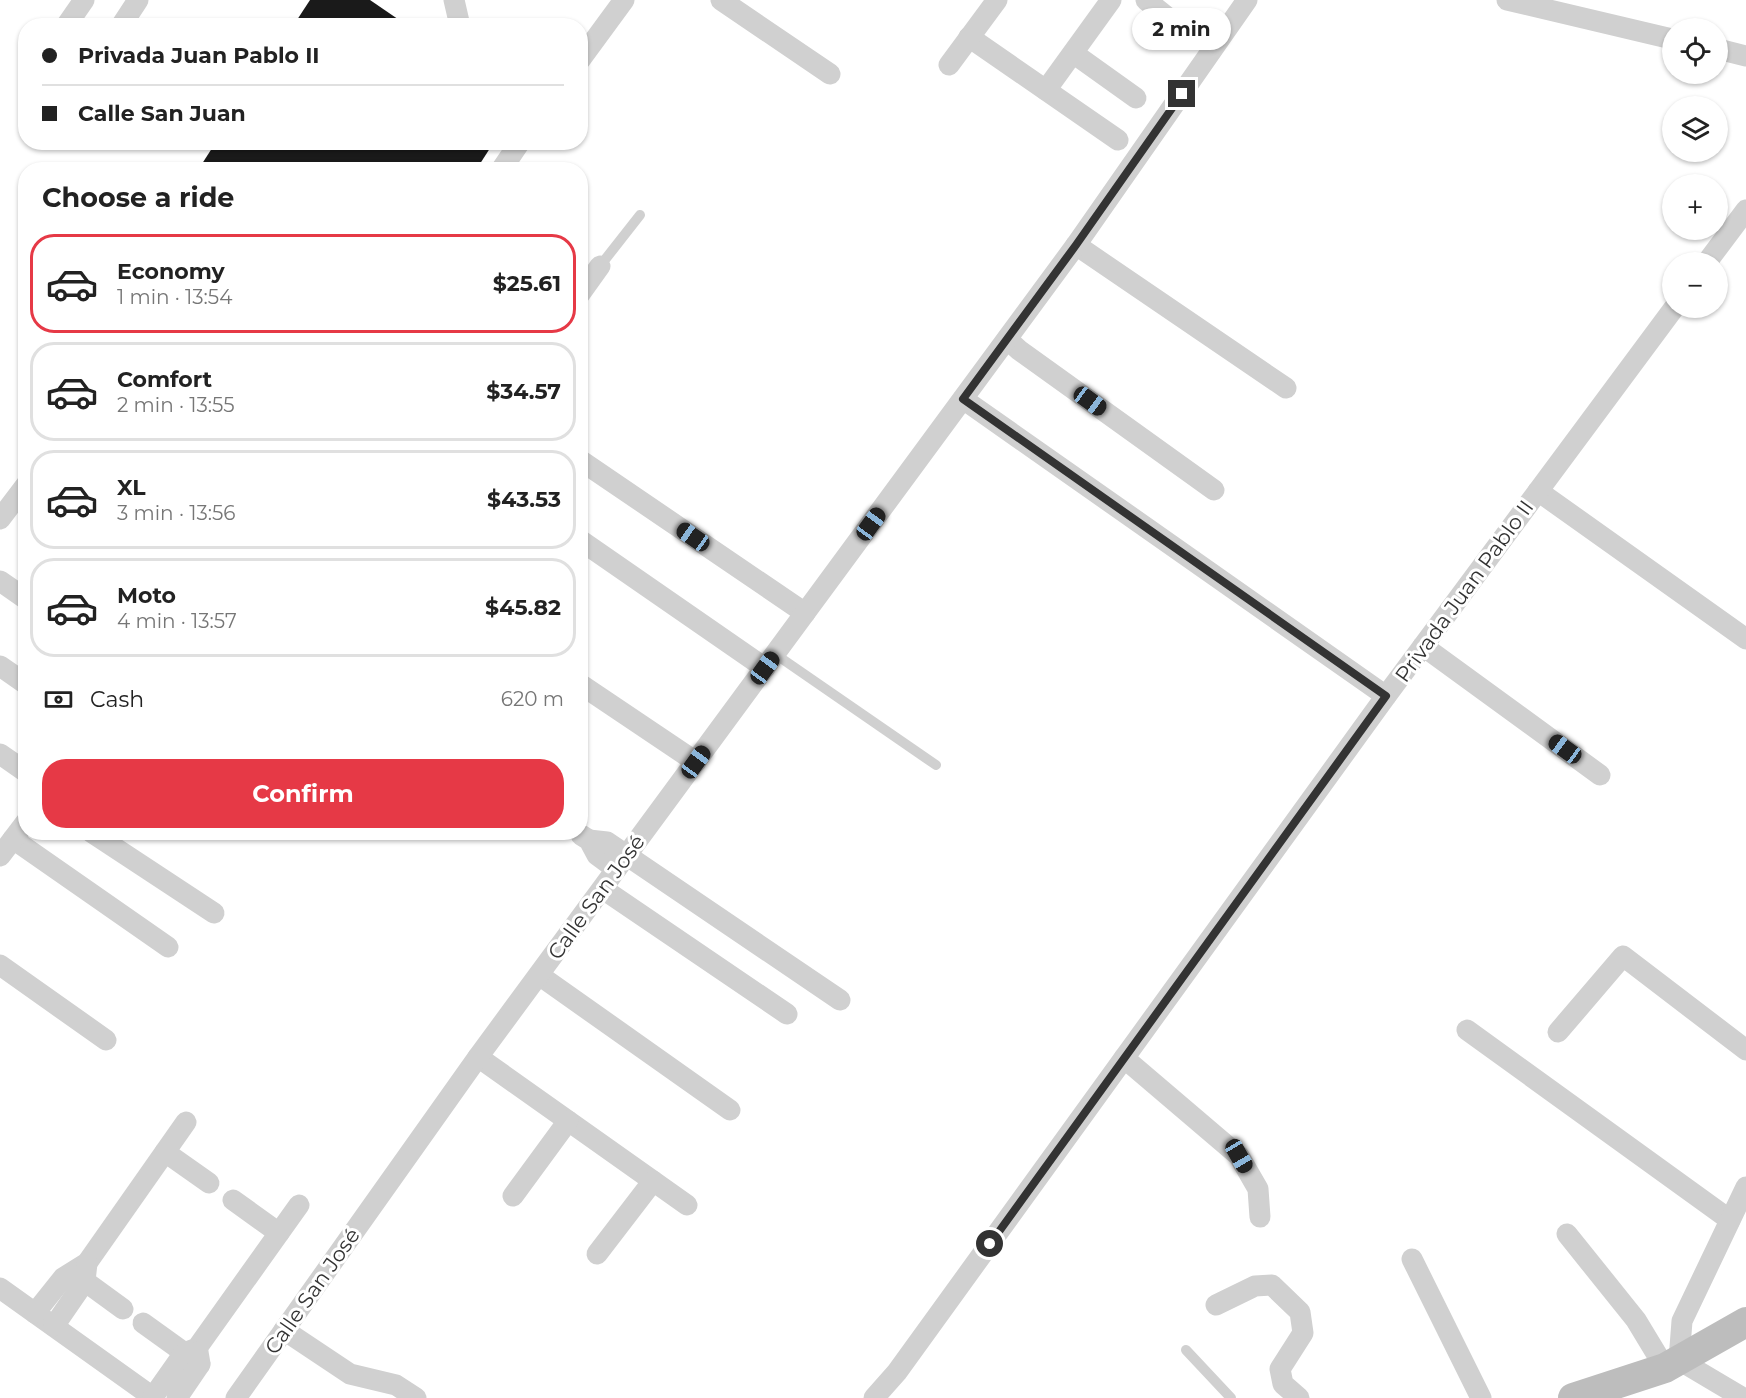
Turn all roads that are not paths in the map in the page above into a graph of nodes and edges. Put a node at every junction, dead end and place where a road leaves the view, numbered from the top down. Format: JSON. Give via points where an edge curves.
{"nodes":[{"id":1,"x":84,"y":0,"type":"edge"},
{"id":2,"x":138,"y":0,"type":"edge"},
{"id":3,"x":454,"y":0,"type":"edge"},
{"id":4,"x":624,"y":0,"type":"edge"},
{"id":5,"x":721,"y":0,"type":"edge"},
{"id":6,"x":997,"y":0,"type":"edge"},
{"id":7,"x":1111,"y":0,"type":"edge"},
{"id":8,"x":1146,"y":0,"type":"edge"},
{"id":9,"x":1247,"y":0,"type":"edge"},
{"id":10,"x":1507,"y":0,"type":"edge"},
{"id":11,"x":72,"y":18,"type":"edge"},
{"id":12,"x":126,"y":18,"type":"edge"},
{"id":13,"x":458,"y":18,"type":"edge"},
{"id":14,"x":1187,"y":33,"type":"dead end"},
{"id":15,"x":969,"y":37,"type":"junction"},
{"id":16,"x":1662,"y":37,"type":"edge"},
{"id":17,"x":588,"y":49,"type":"edge"},
{"id":18,"x":1728,"y":52,"type":"edge"},
{"id":19,"x":1073,"y":53,"type":"junction"},
{"id":20,"x":1746,"y":56,"type":"edge"},
{"id":21,"x":949,"y":64,"type":"dead end"},
{"id":22,"x":830,"y":74,"type":"dead end"},
{"id":23,"x":1046,"y":90,"type":"junction"},
{"id":24,"x":1136,"y":98,"type":"dead end"},
{"id":25,"x":1118,"y":140,"type":"dead end"},
{"id":26,"x":1746,"y":210,"type":"edge"},
{"id":27,"x":640,"y":215,"type":"dead end"},
{"id":28,"x":1076,"y":245,"type":"junction"},
{"id":29,"x":1714,"y":252,"type":"edge"},
{"id":30,"x":600,"y":266,"type":"joint"},
{"id":31,"x":588,"y":283,"type":"edge"},
{"id":32,"x":1667,"y":318,"type":"edge"},
{"id":33,"x":1008,"y":339,"type":"junction"},
{"id":34,"x":1286,"y":388,"type":"dead end"},
{"id":35,"x":963,"y":399,"type":"junction"},
{"id":36,"x":588,"y":465,"type":"edge"},
{"id":37,"x":1214,"y":490,"type":"dead end"},
{"id":38,"x":1538,"y":491,"type":"junction"},
{"id":39,"x":18,"y":495,"type":"edge"},
{"id":40,"x":0,"y":519,"type":"edge"},
{"id":41,"x":588,"y":545,"type":"edge"},
{"id":42,"x":0,"y":581,"type":"edge"},
{"id":43,"x":18,"y":593,"type":"edge"},
{"id":44,"x":805,"y":614,"type":"junction"},
{"id":45,"x":1746,"y":639,"type":"edge"},
{"id":46,"x":1423,"y":646,"type":"junction"},
{"id":47,"x":770,"y":661,"type":"junction"},
{"id":48,"x":0,"y":666,"type":"edge"},
{"id":49,"x":18,"y":678,"type":"edge"},
{"id":50,"x":588,"y":689,"type":"edge"},
{"id":51,"x":1386,"y":696,"type":"junction"},
{"id":52,"x":0,"y":754,"type":"edge"},
{"id":53,"x":696,"y":762,"type":"junction"},
{"id":54,"x":936,"y":765,"type":"dead end"},
{"id":55,"x":18,"y":766,"type":"edge"},
{"id":56,"x":1600,"y":775,"type":"dead end"},
{"id":57,"x":18,"y":831,"type":"edge"},
{"id":58,"x":32,"y":840,"type":"edge"},
{"id":59,"x":103,"y":840,"type":"edge"},
{"id":60,"x":586,"y":840,"type":"edge"},
{"id":61,"x":0,"y":856,"type":"edge"},
{"id":62,"x":622,"y":862,"type":"junction"},
{"id":63,"x":603,"y":889,"type":"junction"},
{"id":64,"x":214,"y":913,"type":"dead end"},
{"id":65,"x":168,"y":947,"type":"dead end"},
{"id":66,"x":0,"y":965,"type":"edge"},
{"id":67,"x":539,"y":975,"type":"junction"},
{"id":68,"x":840,"y":1000,"type":"dead end"},
{"id":69,"x":787,"y":1014,"type":"dead end"},
{"id":70,"x":1467,"y":1030,"type":"dead end"},
{"id":71,"x":1558,"y":1032,"type":"dead end"},
{"id":72,"x":106,"y":1040,"type":"dead end"},
{"id":73,"x":1746,"y":1050,"type":"edge"},
{"id":74,"x":478,"y":1057,"type":"junction"},
{"id":75,"x":1124,"y":1058,"type":"junction"},
{"id":76,"x":730,"y":1110,"type":"dead end"},
{"id":77,"x":568,"y":1120,"type":"junction"},
{"id":78,"x":186,"y":1122,"type":"dead end"},
{"id":79,"x":165,"y":1152,"type":"junction"},
{"id":80,"x":653,"y":1180,"type":"junction"},
{"id":81,"x":209,"y":1184,"type":"dead end"},
{"id":82,"x":1746,"y":1187,"type":"edge"},
{"id":83,"x":513,"y":1196,"type":"dead end"},
{"id":84,"x":233,"y":1200,"type":"dead end"},
{"id":85,"x":299,"y":1205,"type":"dead end"},
{"id":86,"x":687,"y":1205,"type":"dead end"},
{"id":87,"x":1260,"y":1217,"type":"dead end"},
{"id":88,"x":1730,"y":1220,"type":"junction"},
{"id":89,"x":279,"y":1233,"type":"junction"},
{"id":90,"x":1567,"y":1234,"type":"dead end"},
{"id":91,"x":597,"y":1254,"type":"dead end"},
{"id":92,"x":1412,"y":1259,"type":"dead end"},
{"id":93,"x":81,"y":1272,"type":"junction"},
{"id":94,"x":0,"y":1288,"type":"edge"},
{"id":95,"x":1216,"y":1305,"type":"dead end"},
{"id":96,"x":123,"y":1309,"type":"dead end"},
{"id":97,"x":35,"y":1313,"type":"junction"},
{"id":98,"x":1746,"y":1322,"type":"edge"},
{"id":99,"x":143,"y":1323,"type":"dead end"},
{"id":100,"x":54,"y":1326,"type":"junction"},
{"id":101,"x":284,"y":1330,"type":"junction"},
{"id":102,"x":1186,"y":1350,"type":"dead end"},
{"id":103,"x":194,"y":1355,"type":"junction"},
{"id":104,"x":1672,"y":1364,"type":"junction"},
{"id":105,"x":154,"y":1398,"type":"edge"},
{"id":106,"x":177,"y":1398,"type":"edge"},
{"id":107,"x":236,"y":1398,"type":"edge"},
{"id":108,"x":416,"y":1398,"type":"edge"},
{"id":109,"x":874,"y":1398,"type":"edge"},
{"id":110,"x":1231,"y":1398,"type":"edge"},
{"id":111,"x":1299,"y":1398,"type":"edge"},
{"id":112,"x":1481,"y":1398,"type":"edge"},
{"id":113,"x":1573,"y":1398,"type":"edge"},
{"id":114,"x":1743,"y":1398,"type":"edge"}],
"edges":[{"from":1,"to":11,"type":"street"},
{"from":2,"to":12,"type":"street"},
{"from":3,"to":13,"type":"street"},
{"from":4,"to":17,"type":"street"},
{"from":5,"to":22,"type":"street"},
{"from":6,"to":15,"type":"street"},
{"from":7,"to":19,"type":"street"},
{"from":8,"to":14,"type":"street"},
{"from":9,"to":28,"type":"street","name":"Calle San José"},
{"from":10,"to":16,"type":"street"},
{"from":15,"to":21,"type":"street"},
{"from":15,"to":23,"type":"street"},
{"from":18,"to":20,"type":"street"},
{"from":19,"to":23,"type":"street"},
{"from":19,"to":24,"type":"street"},
{"from":23,"to":25,"type":"street"},
{"from":26,"to":29,"type":"street"},
{"from":27,"to":30,"type":"lane"},
{"from":28,"to":33,"type":"street","name":"Calle San José"},
{"from":28,"to":34,"type":"street"},
{"from":30,"to":31,"type":"street"},
{"from":32,"to":38,"type":"street","name":"Privada Juan Pablo II"},
{"from":33,"to":35,"type":"street","name":"Calle San José"},
{"from":33,"to":37,"type":"street"},
{"from":35,"to":44,"type":"street","name":"Calle San José"},
{"from":35,"to":51,"type":"street"},
{"from":36,"to":44,"type":"street"},
{"from":38,"to":45,"type":"street"},
{"from":38,"to":46,"type":"street","name":"Privada Juan Pablo II"},
{"from":39,"to":40,"type":"street"},
{"from":41,"to":47,"type":"street"},
{"from":42,"to":43,"type":"street"},
{"from":44,"to":47,"type":"street","name":"Calle San José"},
{"from":46,"to":51,"type":"street","name":"Privada Juan Pablo II"},
{"from":46,"to":56,"type":"street"},
{"from":47,"to":53,"type":"street","name":"Calle San José"},
{"from":47,"to":54,"type":"lane"},
{"from":48,"to":49,"type":"street"},
{"from":50,"to":53,"type":"street"},
{"from":51,"to":75,"type":"street","name":"Privada Juan Pablo II"},
{"from":52,"to":55,"type":"street"},
{"from":53,"to":62,"type":"street","name":"Calle San José"},
{"from":57,"to":61,"type":"street"},
{"from":58,"to":65,"type":"street"},
{"from":59,"to":64,"type":"street"},
{"from":60,"to":62,"type":"street","via":[[597,855]]},
{"from":62,"to":63,"type":"street","name":"Calle San José"},
{"from":62,"to":68,"type":"street"},
{"from":63,"to":67,"type":"street","name":"Calle San José"},
{"from":63,"to":69,"type":"street"},
{"from":66,"to":72,"type":"street"},
{"from":67,"to":74,"type":"street","name":"Calle San José"},
{"from":67,"to":76,"type":"street"},
{"from":70,"to":88,"type":"street"},
{"from":71,"to":73,"type":"street","via":[[1623,956]]},
{"from":74,"to":77,"type":"street"},
{"from":74,"to":101,"type":"street","name":"Calle San José"},
{"from":75,"to":87,"type":"street","via":[[1239,1156],[1258,1189]]},
{"from":75,"to":109,"type":"street","name":"Privada Juan Pablo II","via":[[897,1372]]},
{"from":77,"to":80,"type":"street"},
{"from":77,"to":83,"type":"street"},
{"from":78,"to":79,"type":"street"},
{"from":79,"to":81,"type":"street"},
{"from":79,"to":93,"type":"street"},
{"from":80,"to":86,"type":"street"},
{"from":80,"to":91,"type":"street"},
{"from":82,"to":88,"type":"street"},
{"from":84,"to":89,"type":"street"},
{"from":85,"to":89,"type":"street"},
{"from":88,"to":104,"type":"street","via":[[1682,1321]]},
{"from":89,"to":103,"type":"street"},
{"from":90,"to":104,"type":"street"},
{"from":92,"to":112,"type":"street"},
{"from":93,"to":96,"type":"street"},
{"from":93,"to":97,"type":"street","via":[[63,1278]]},
{"from":93,"to":100,"type":"street"},
{"from":94,"to":97,"type":"street"},
{"from":95,"to":111,"type":"street","via":[[1256,1286],[1272,1285],[1300,1312],[1304,1333],[1280,1369],[1283,1384]]},
{"from":97,"to":100,"type":"street"},
{"from":98,"to":104,"type":"main road"},
{"from":99,"to":103,"type":"street"},
{"from":100,"to":105,"type":"street"},
{"from":101,"to":107,"type":"street","name":"Calle San José"},
{"from":101,"to":108,"type":"street","via":[[350,1374],[396,1385]]},
{"from":102,"to":110,"type":"lane"},
{"from":103,"to":105,"type":"street"},
{"from":103,"to":106,"type":"street"},
{"from":104,"to":113,"type":"main road"},
{"from":104,"to":114,"type":"street"}]}
